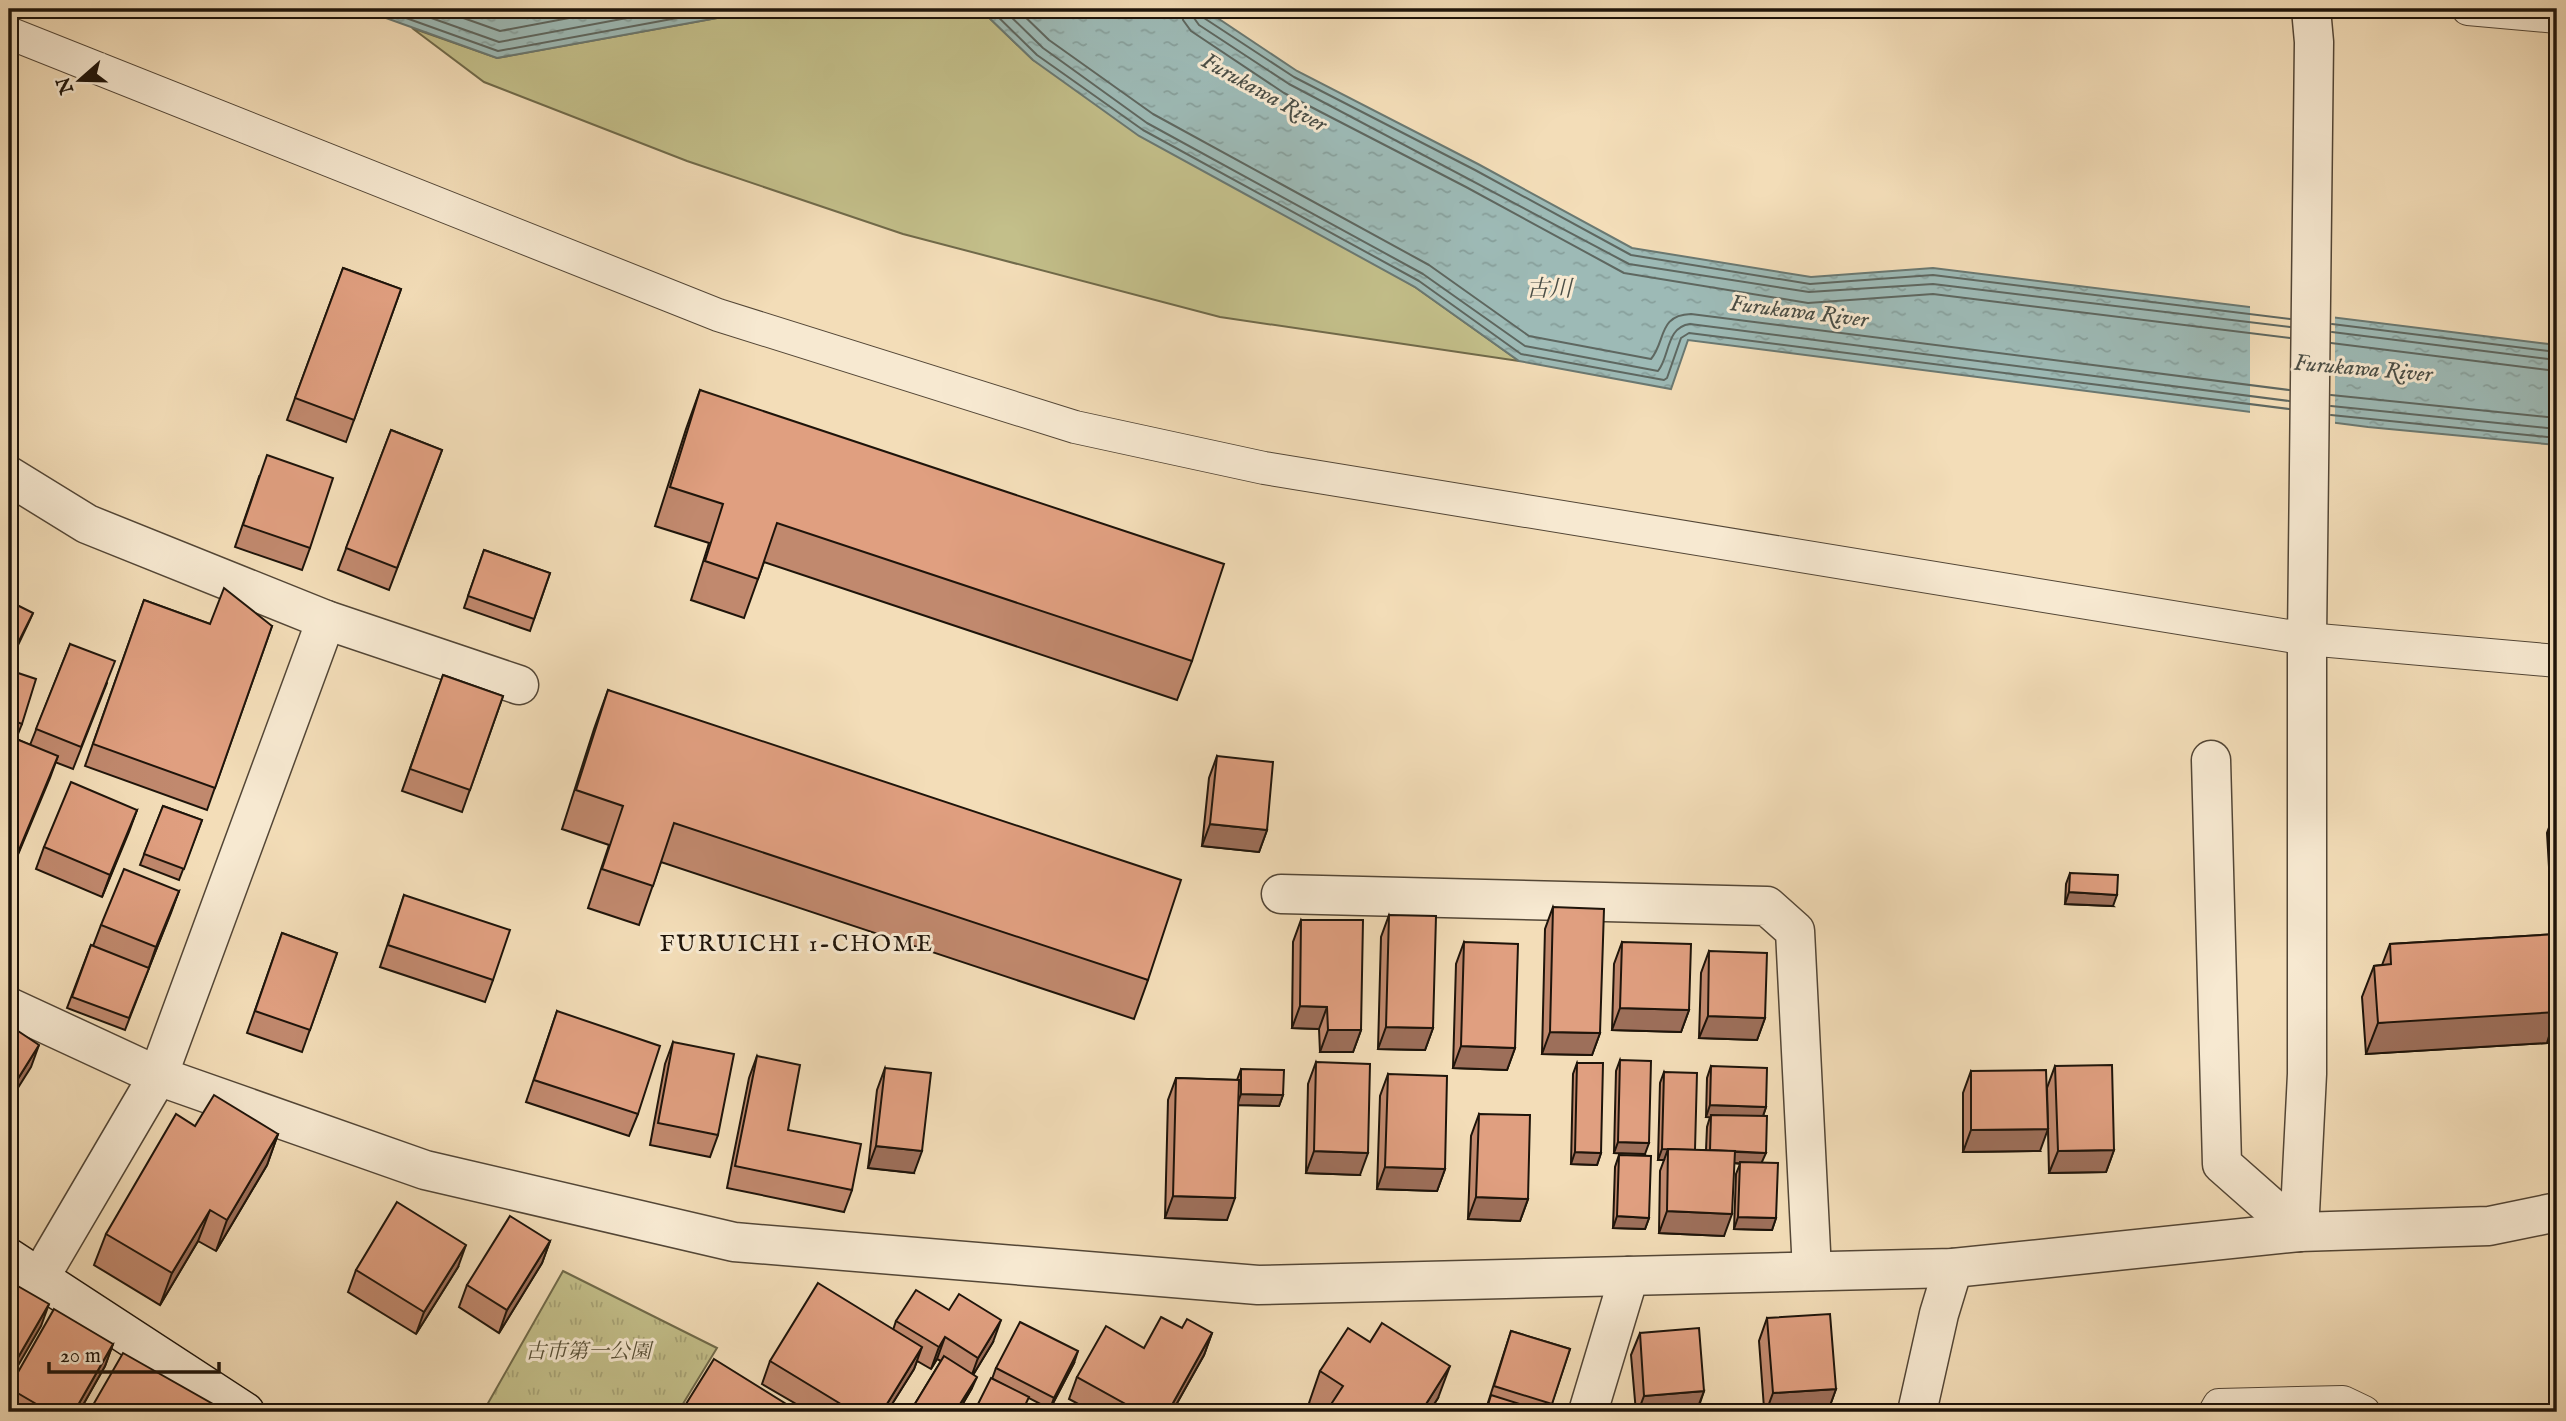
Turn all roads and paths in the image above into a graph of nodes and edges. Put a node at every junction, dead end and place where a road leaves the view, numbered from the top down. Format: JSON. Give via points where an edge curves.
{"nodes":[{"id":1,"x":2468,"y":9,"type":"edge"},
{"id":2,"x":2557,"y":17,"type":"edge"},
{"id":3,"x":2313,"y":26,"type":"edge"},
{"id":4,"x":9,"y":33,"type":"edge"},
{"id":5,"x":9,"y":476,"type":"edge"},
{"id":6,"x":326,"y":620,"type":"junction"},
{"id":7,"x":2307,"y":626,"type":"junction"},
{"id":8,"x":2557,"y":661,"type":"edge"},
{"id":9,"x":519,"y":685,"type":"dead end"},
{"id":10,"x":2211,"y":760,"type":"dead end"},
{"id":11,"x":1281,"y":894,"type":"dead end"},
{"id":12,"x":9,"y":1007,"type":"edge"},
{"id":13,"x":158,"y":1076,"type":"junction"},
{"id":14,"x":2557,"y":1212,"type":"edge"},
{"id":15,"x":2299,"y":1232,"type":"junction"},
{"id":16,"x":24,"y":1268,"type":"edge"},
{"id":17,"x":1953,"y":1268,"type":"junction"},
{"id":18,"x":1812,"y":1271,"type":"junction"},
{"id":19,"x":1629,"y":1276,"type":"junction"},
{"id":20,"x":245,"y":1412,"type":"edge"},
{"id":21,"x":1588,"y":1412,"type":"edge"},
{"id":22,"x":1917,"y":1412,"type":"edge"},
{"id":23,"x":2215,"y":1412,"type":"edge"},
{"id":24,"x":2364,"y":1412,"type":"edge"}],
"edges":[{"from":1,"to":2,"type":"lane"},
{"from":3,"to":7,"type":"street"},
{"from":4,"to":7,"type":"lane","via":[[719,315],[1075,426],[1264,468]]},
{"from":5,"to":6,"type":"street","via":[[87,524]]},
{"from":6,"to":9,"type":"street"},
{"from":6,"to":13,"type":"street"},
{"from":7,"to":8,"type":"lane"},
{"from":7,"to":15,"type":"street","via":[[2307,1074]]},
{"from":10,"to":15,"type":"street","via":[[2222,1164]]},
{"from":11,"to":18,"type":"street","via":[[1767,906],[1795,931]]},
{"from":12,"to":13,"type":"street"},
{"from":13,"to":16,"type":"street"},
{"from":13,"to":19,"type":"street","via":[[425,1170],[734,1242],[1258,1285]]},
{"from":14,"to":15,"type":"street","via":[[2490,1226]]},
{"from":15,"to":17,"type":"street"},
{"from":16,"to":20,"type":"street"},
{"from":17,"to":18,"type":"street"},
{"from":17,"to":22,"type":"street"},
{"from":18,"to":19,"type":"street"},
{"from":19,"to":21,"type":"street"},
{"from":23,"to":24,"type":"lane","via":[[2219,1405],[2343,1402]]}]}
